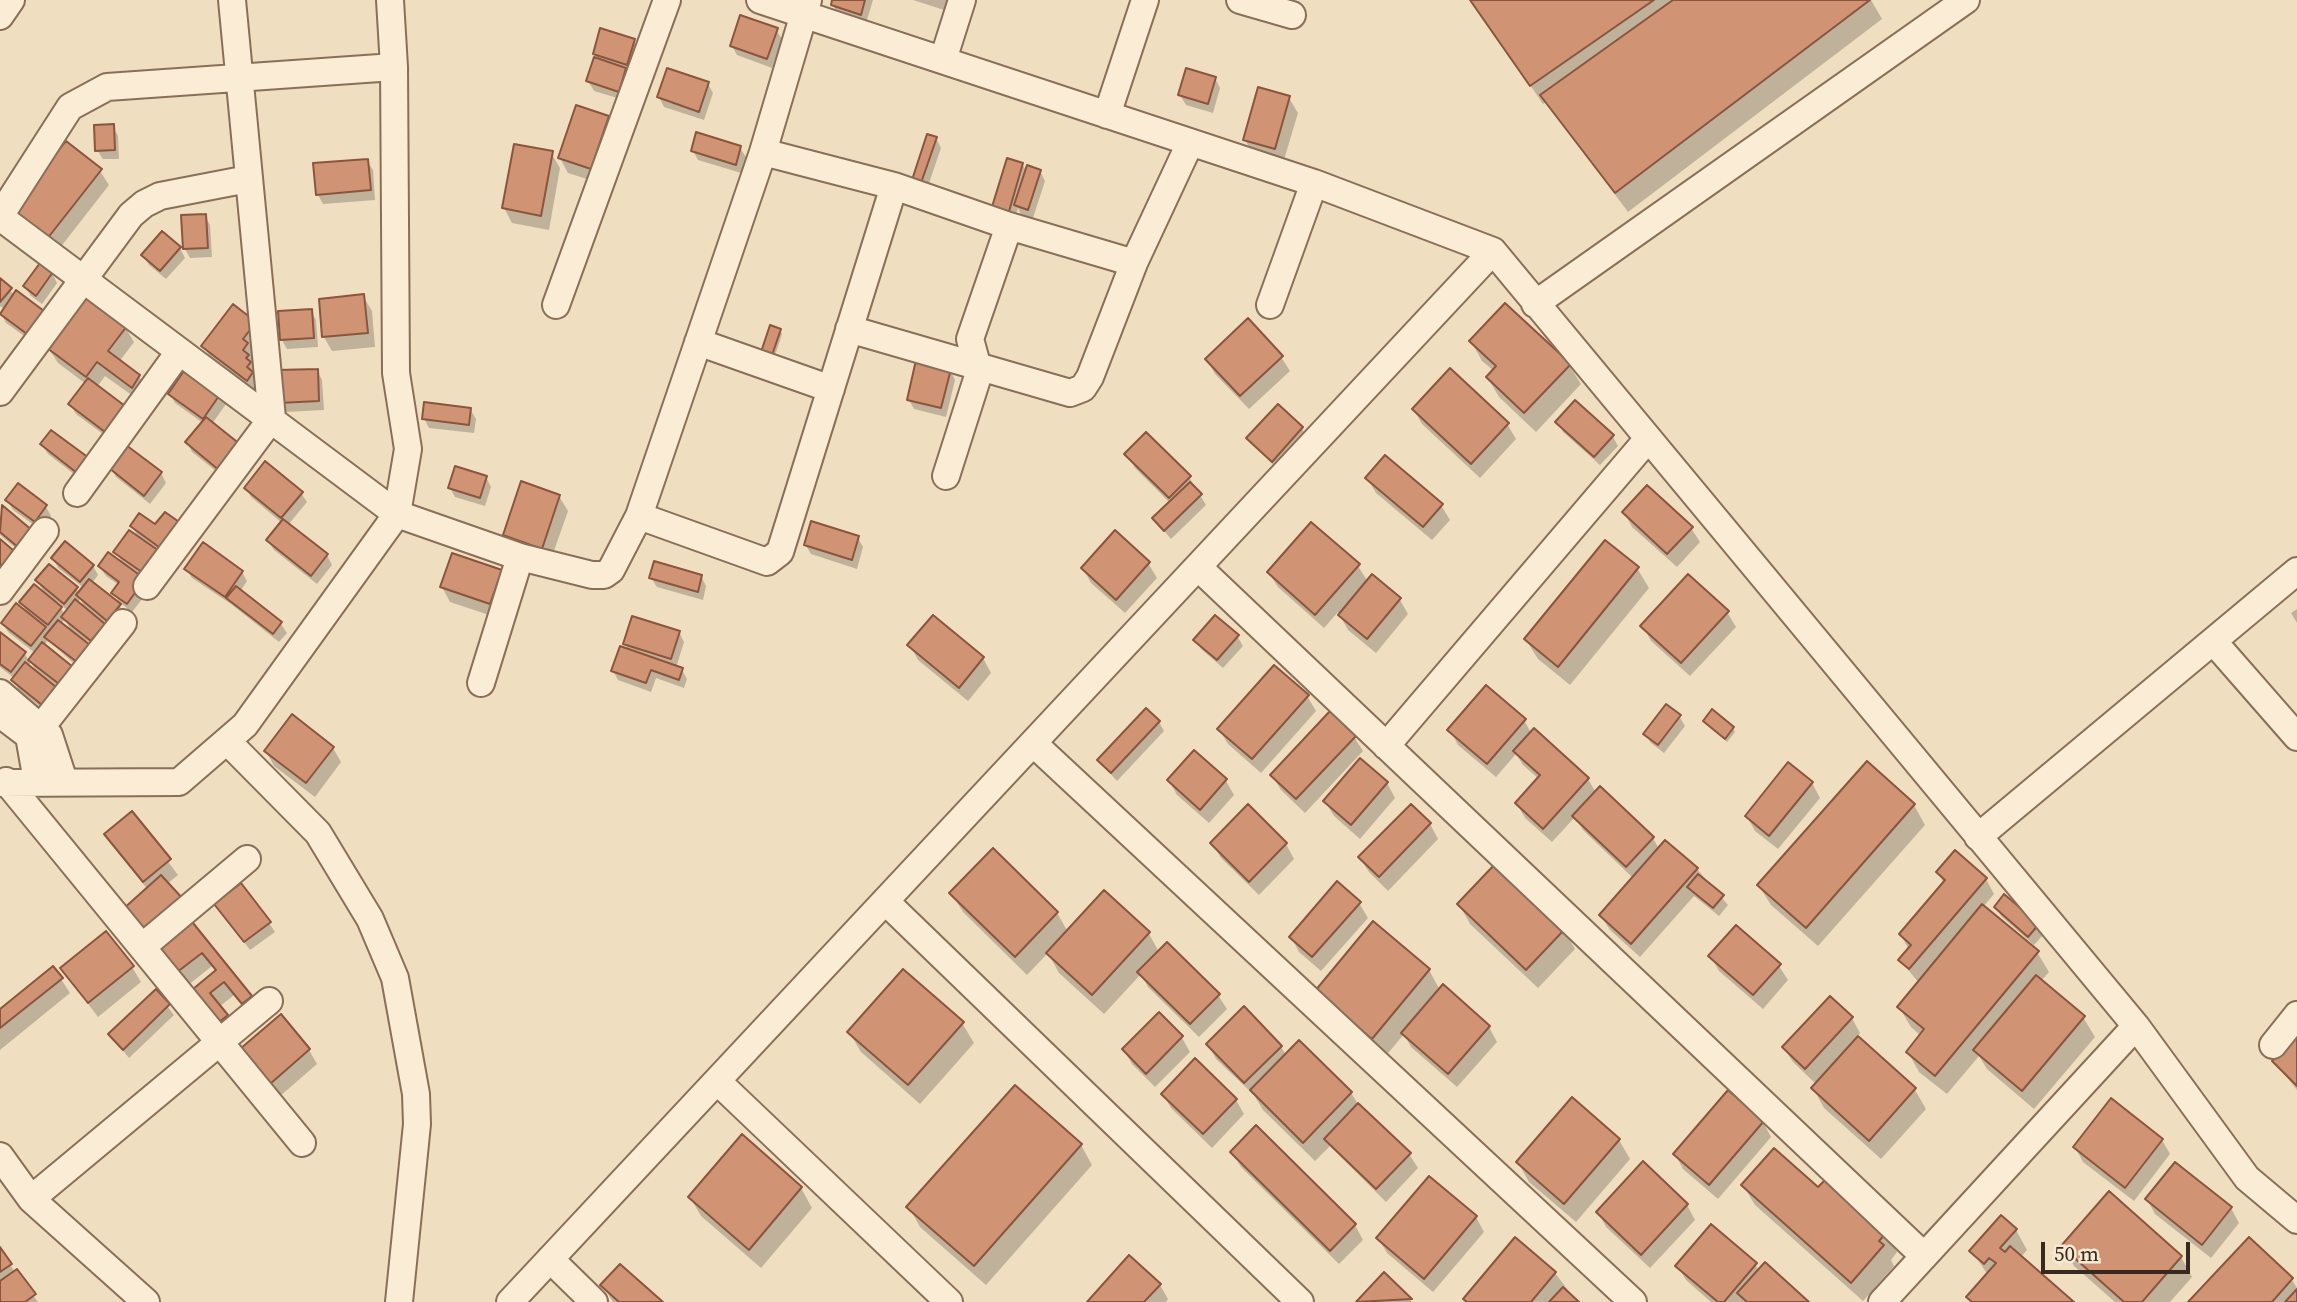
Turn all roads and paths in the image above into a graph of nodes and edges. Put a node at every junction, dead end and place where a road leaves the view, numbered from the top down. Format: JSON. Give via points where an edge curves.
{"nodes":[{"id":1,"x":11,"y":0,"type":"edge"},
{"id":2,"x":232,"y":0,"type":"edge"},
{"id":3,"x":390,"y":0,"type":"edge"},
{"id":4,"x":667,"y":0,"type":"edge"},
{"id":5,"x":760,"y":0,"type":"edge"},
{"id":6,"x":962,"y":0,"type":"edge"},
{"id":7,"x":1145,"y":0,"type":"edge"},
{"id":8,"x":1240,"y":0,"type":"edge"},
{"id":9,"x":1966,"y":0,"type":"edge"},
{"id":10,"x":806,"y":7,"type":"edge"},
{"id":11,"x":1292,"y":15,"type":"dead end"},
{"id":12,"x":0,"y":16,"type":"edge"},
{"id":13,"x":943,"y":60,"type":"junction"},
{"id":14,"x":394,"y":67,"type":"junction"},
{"id":15,"x":238,"y":78,"type":"junction"},
{"id":16,"x":1107,"y":115,"type":"junction"},
{"id":17,"x":1189,"y":143,"type":"junction"},
{"id":18,"x":763,"y":152,"type":"junction"},
{"id":19,"x":248,"y":179,"type":"junction"},
{"id":20,"x":1314,"y":183,"type":"junction"},
{"id":21,"x":894,"y":186,"type":"junction"},
{"id":22,"x":0,"y":216,"type":"edge"},
{"id":23,"x":1009,"y":226,"type":"junction"},
{"id":24,"x":1493,"y":251,"type":"junction"},
{"id":25,"x":1134,"y":263,"type":"junction"},
{"id":26,"x":84,"y":277,"type":"junction"},
{"id":27,"x":1535,"y":304,"type":"junction"},
{"id":28,"x":555,"y":305,"type":"dead end"},
{"id":29,"x":1270,"y":305,"type":"dead end"},
{"id":30,"x":849,"y":329,"type":"junction"},
{"id":31,"x":698,"y":342,"type":"junction"},
{"id":32,"x":179,"y":352,"type":"junction"},
{"id":33,"x":978,"y":368,"type":"junction"},
{"id":34,"x":831,"y":389,"type":"junction"},
{"id":35,"x":0,"y":392,"type":"edge"},
{"id":36,"x":272,"y":418,"type":"junction"},
{"id":37,"x":1647,"y":440,"type":"junction"},
{"id":38,"x":946,"y":476,"type":"dead end"},
{"id":39,"x":77,"y":493,"type":"dead end"},
{"id":40,"x":397,"y":514,"type":"junction"},
{"id":41,"x":639,"y":516,"type":"junction"},
{"id":42,"x":45,"y":531,"type":"dead end"},
{"id":43,"x":520,"y":557,"type":"junction"},
{"id":44,"x":1198,"y":567,"type":"junction"},
{"id":45,"x":2297,"y":571,"type":"edge"},
{"id":46,"x":147,"y":586,"type":"dead end"},
{"id":47,"x":0,"y":592,"type":"edge"},
{"id":48,"x":122,"y":623,"type":"dead end"},
{"id":49,"x":2213,"y":641,"type":"junction"},
{"id":50,"x":481,"y":683,"type":"dead end"},
{"id":51,"x":0,"y":693,"type":"edge"},
{"id":52,"x":0,"y":714,"type":"edge"},
{"id":53,"x":42,"y":726,"type":"junction"},
{"id":54,"x":2297,"y":737,"type":"edge"},
{"id":55,"x":227,"y":741,"type":"junction"},
{"id":56,"x":1033,"y":743,"type":"junction"},
{"id":57,"x":1386,"y":746,"type":"junction"},
{"id":58,"x":37,"y":781,"type":"junction"},
{"id":59,"x":64,"y":781,"type":"junction"},
{"id":60,"x":3,"y":782,"type":"edge"},
{"id":61,"x":1978,"y":837,"type":"junction"},
{"id":62,"x":247,"y":859,"type":"dead end"},
{"id":63,"x":885,"y":901,"type":"junction"},
{"id":64,"x":142,"y":947,"type":"junction"},
{"id":65,"x":269,"y":1001,"type":"dead end"},
{"id":66,"x":2297,"y":1015,"type":"edge"},
{"id":67,"x":2136,"y":1026,"type":"junction"},
{"id":68,"x":220,"y":1043,"type":"junction"},
{"id":69,"x":2273,"y":1045,"type":"dead end"},
{"id":70,"x":717,"y":1081,"type":"junction"},
{"id":71,"x":302,"y":1143,"type":"dead end"},
{"id":72,"x":0,"y":1156,"type":"edge"},
{"id":73,"x":31,"y":1199,"type":"junction"},
{"id":74,"x":2297,"y":1220,"type":"edge"},
{"id":75,"x":1923,"y":1255,"type":"junction"},
{"id":76,"x":550,"y":1259,"type":"junction"},
{"id":77,"x":146,"y":1302,"type":"edge"},
{"id":78,"x":399,"y":1302,"type":"edge"},
{"id":79,"x":510,"y":1302,"type":"edge"},
{"id":80,"x":594,"y":1302,"type":"edge"},
{"id":81,"x":949,"y":1302,"type":"edge"},
{"id":82,"x":1300,"y":1302,"type":"edge"},
{"id":83,"x":1633,"y":1302,"type":"edge"},
{"id":84,"x":1882,"y":1302,"type":"edge"}],
"edges":[{"from":1,"to":12,"type":"street"},
{"from":2,"to":15,"type":"street"},
{"from":3,"to":14,"type":"street"},
{"from":4,"to":28,"type":"street"},
{"from":5,"to":10,"type":"street"},
{"from":6,"to":13,"type":"street"},
{"from":7,"to":16,"type":"street"},
{"from":8,"to":11,"type":"street"},
{"from":9,"to":27,"type":"street"},
{"from":10,"to":13,"type":"street"},
{"from":10,"to":18,"type":"street"},
{"from":13,"to":16,"type":"street"},
{"from":14,"to":15,"type":"street"},
{"from":14,"to":40,"type":"street","via":[[396,373],[408,449]]},
{"from":15,"to":19,"type":"street"},
{"from":15,"to":22,"type":"street","via":[[107,87],[85,96],[70,107]]},
{"from":16,"to":17,"type":"street"},
{"from":17,"to":20,"type":"street"},
{"from":17,"to":25,"type":"street"},
{"from":18,"to":21,"type":"street"},
{"from":18,"to":31,"type":"street"},
{"from":19,"to":26,"type":"street","via":[[160,196],[144,204]]},
{"from":19,"to":36,"type":"street"},
{"from":20,"to":24,"type":"street"},
{"from":20,"to":29,"type":"street"},
{"from":21,"to":23,"type":"street"},
{"from":21,"to":30,"type":"street"},
{"from":22,"to":26,"type":"street"},
{"from":23,"to":25,"type":"street"},
{"from":23,"to":33,"type":"street","via":[[970,339]]},
{"from":24,"to":27,"type":"street"},
{"from":24,"to":44,"type":"street"},
{"from":25,"to":33,"type":"street","via":[[1083,388],[1070,393]]},
{"from":26,"to":32,"type":"street"},
{"from":26,"to":35,"type":"street"},
{"from":27,"to":37,"type":"street"},
{"from":30,"to":33,"type":"street"},
{"from":30,"to":34,"type":"street"},
{"from":31,"to":34,"type":"street"},
{"from":31,"to":41,"type":"street"},
{"from":32,"to":36,"type":"street"},
{"from":32,"to":39,"type":"street"},
{"from":33,"to":38,"type":"street"},
{"from":34,"to":41,"type":"street","via":[[774,560],[767,562]]},
{"from":36,"to":40,"type":"street"},
{"from":36,"to":46,"type":"street"},
{"from":37,"to":57,"type":"street"},
{"from":37,"to":61,"type":"street"},
{"from":40,"to":43,"type":"street"},
{"from":40,"to":55,"type":"street","via":[[245,724]]},
{"from":41,"to":43,"type":"street","via":[[604,575]]},
{"from":42,"to":47,"type":"street"},
{"from":43,"to":50,"type":"street"},
{"from":44,"to":56,"type":"street"},
{"from":44,"to":57,"type":"street"},
{"from":45,"to":49,"type":"street"},
{"from":48,"to":53,"type":"street"},
{"from":49,"to":54,"type":"street"},
{"from":49,"to":61,"type":"street"},
{"from":51,"to":53,"type":"street"},
{"from":52,"to":58,"type":"street","via":[[29,736]]},
{"from":53,"to":59,"type":"street"},
{"from":55,"to":59,"type":"street","via":[[179,782]]},
{"from":55,"to":78,"type":"street","via":[[318,833],[370,919],[395,978],[417,1124]]},
{"from":56,"to":63,"type":"street"},
{"from":56,"to":83,"type":"street"},
{"from":57,"to":75,"type":"street"},
{"from":58,"to":59,"type":"street"},
{"from":58,"to":60,"type":"street"},
{"from":60,"to":64,"type":"street"},
{"from":61,"to":67,"type":"street"},
{"from":62,"to":64,"type":"street"},
{"from":63,"to":70,"type":"street"},
{"from":63,"to":82,"type":"street"},
{"from":64,"to":68,"type":"street"},
{"from":65,"to":68,"type":"street"},
{"from":66,"to":69,"type":"street"},
{"from":67,"to":74,"type":"street","via":[[2248,1178]]},
{"from":67,"to":75,"type":"street"},
{"from":68,"to":71,"type":"street"},
{"from":68,"to":73,"type":"street"},
{"from":70,"to":76,"type":"street"},
{"from":70,"to":81,"type":"street"},
{"from":72,"to":73,"type":"street"},
{"from":73,"to":77,"type":"street"},
{"from":75,"to":84,"type":"street"},
{"from":76,"to":79,"type":"street"},
{"from":76,"to":80,"type":"street"}]}
